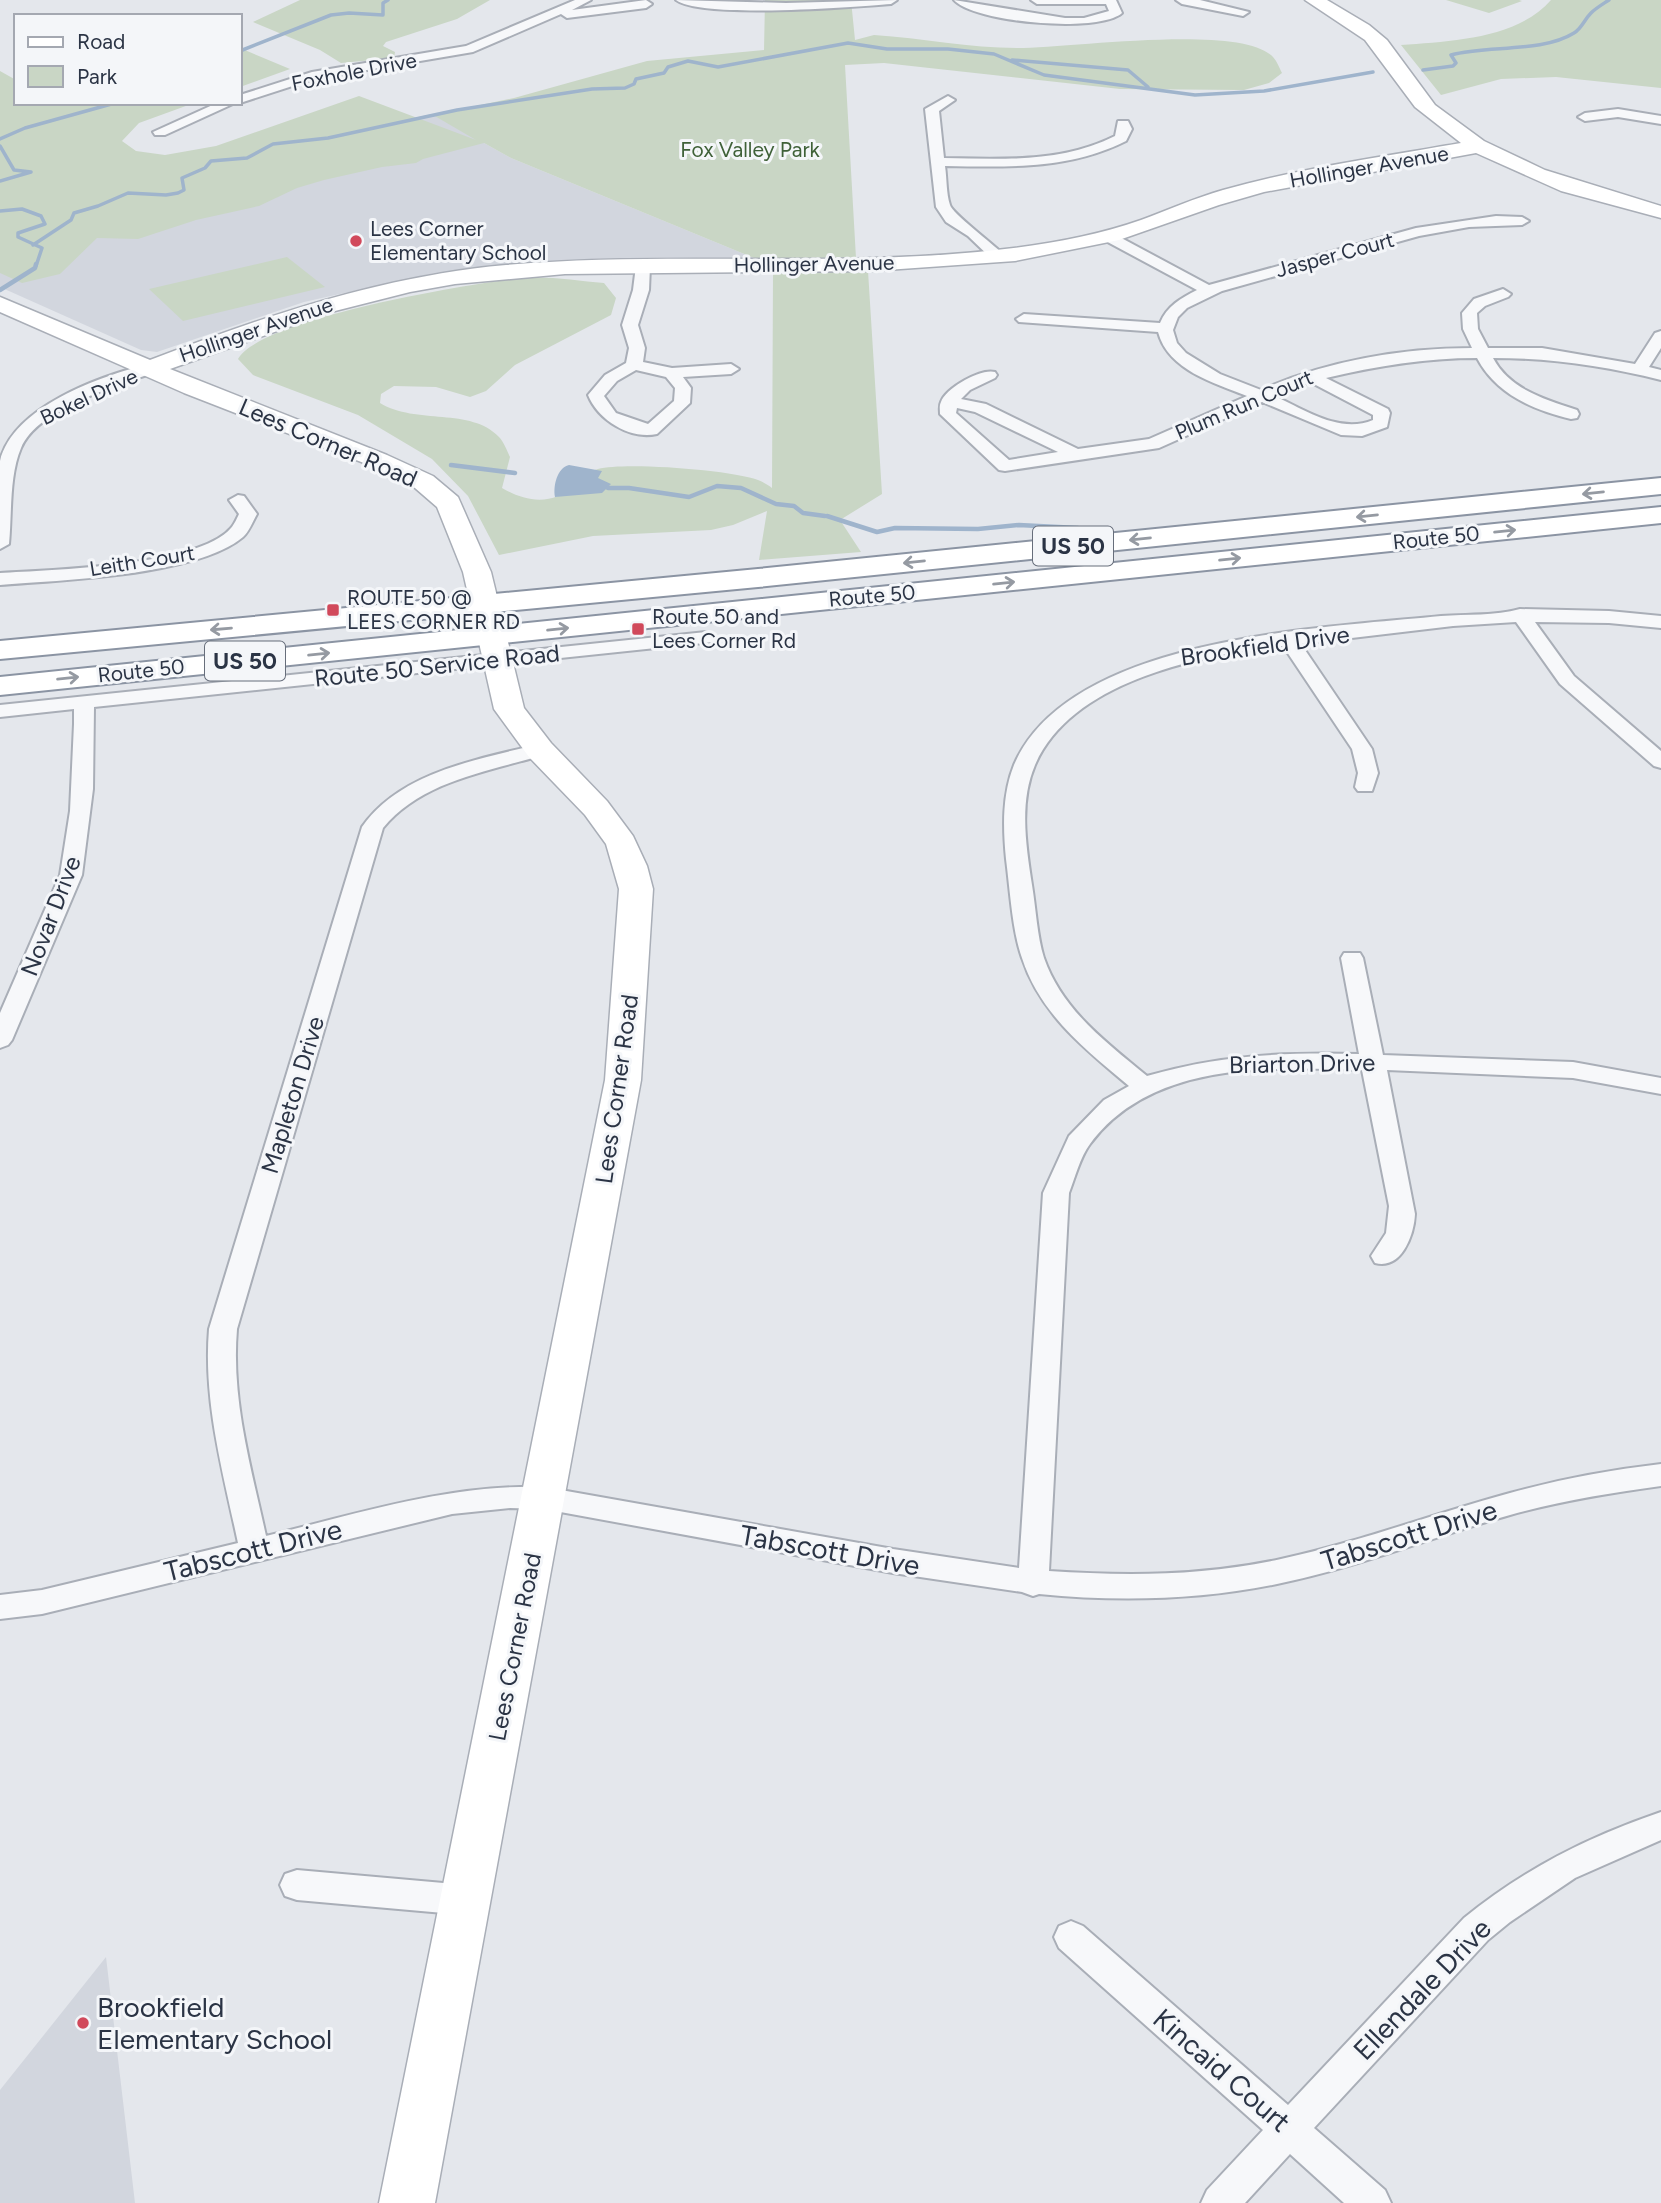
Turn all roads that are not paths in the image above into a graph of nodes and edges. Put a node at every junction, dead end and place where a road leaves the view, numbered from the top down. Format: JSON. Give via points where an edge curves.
{"nodes":[{"id":1,"x":585,"y":0,"type":"edge"},
{"id":2,"x":681,"y":0,"type":"edge"},
{"id":3,"x":891,"y":0,"type":"edge"},
{"id":4,"x":960,"y":0,"type":"edge"},
{"id":5,"x":1037,"y":0,"type":"edge"},
{"id":6,"x":1109,"y":0,"type":"edge"},
{"id":7,"x":1182,"y":0,"type":"edge"},
{"id":8,"x":1314,"y":0,"type":"edge"},
{"id":9,"x":877,"y":1,"type":"edge"},
{"id":10,"x":646,"y":4,"type":"dead end"},
{"id":11,"x":559,"y":12,"type":"junction"},
{"id":12,"x":1243,"y":12,"type":"dead end"},
{"id":13,"x":519,"y":29,"type":"junction"},
{"id":14,"x":531,"y":40,"type":"dead end"},
{"id":15,"x":514,"y":44,"type":"dead end"},
{"id":16,"x":469,"y":49,"type":"junction"},
{"id":17,"x":242,"y":98,"type":"edge"},
{"id":18,"x":948,"y":100,"type":"dead end"},
{"id":19,"x":224,"y":105,"type":"edge"},
{"id":20,"x":1586,"y":117,"type":"dead end"},
{"id":21,"x":1661,"y":120,"type":"edge"},
{"id":22,"x":1124,"y":124,"type":"dead end"},
{"id":23,"x":160,"y":132,"type":"dead end"},
{"id":24,"x":1481,"y":146,"type":"junction"},
{"id":25,"x":938,"y":162,"type":"junction"},
{"id":26,"x":1661,"y":212,"type":"edge"},
{"id":27,"x":1522,"y":220,"type":"dead end"},
{"id":28,"x":1107,"y":236,"type":"junction"},
{"id":29,"x":998,"y":257,"type":"junction"},
{"id":30,"x":643,"y":266,"type":"junction"},
{"id":31,"x":1207,"y":290,"type":"junction"},
{"id":32,"x":1503,"y":294,"type":"dead end"},
{"id":33,"x":0,"y":304,"type":"edge"},
{"id":34,"x":1024,"y":319,"type":"dead end"},
{"id":35,"x":1166,"y":328,"type":"junction"},
{"id":36,"x":1661,"y":336,"type":"edge"},
{"id":37,"x":1482,"y":352,"type":"junction"},
{"id":38,"x":634,"y":365,"type":"junction"},
{"id":39,"x":149,"y":369,"type":"junction"},
{"id":40,"x":731,"y":369,"type":"dead end"},
{"id":41,"x":1640,"y":369,"type":"junction"},
{"id":42,"x":671,"y":373,"type":"junction"},
{"id":43,"x":989,"y":375,"type":"dead end"},
{"id":44,"x":1661,"y":375,"type":"edge"},
{"id":45,"x":1310,"y":376,"type":"junction"},
{"id":46,"x":1260,"y":395,"type":"junction"},
{"id":47,"x":949,"y":402,"type":"junction"},
{"id":48,"x":1571,"y":414,"type":"dead end"},
{"id":49,"x":1076,"y":454,"type":"junction"},
{"id":50,"x":1661,"y":486,"type":"edge"},
{"id":51,"x":238,"y":500,"type":"dead end"},
{"id":52,"x":1661,"y":514,"type":"edge"},
{"id":53,"x":0,"y":544,"type":"edge"},
{"id":54,"x":0,"y":579,"type":"edge"},
{"id":55,"x":484,"y":604,"type":"junction"},
{"id":56,"x":1520,"y":615,"type":"junction"},
{"id":57,"x":1661,"y":622,"type":"edge"},
{"id":58,"x":706,"y":638,"type":"dead end"},
{"id":59,"x":1289,"y":640,"type":"junction"},
{"id":60,"x":494,"y":648,"type":"junction"},
{"id":61,"x":0,"y":650,"type":"edge"},
{"id":62,"x":0,"y":685,"type":"edge"},
{"id":63,"x":84,"y":702,"type":"junction"},
{"id":64,"x":0,"y":711,"type":"edge"},
{"id":65,"x":540,"y":750,"type":"junction"},
{"id":66,"x":1661,"y":762,"type":"edge"},
{"id":67,"x":1366,"y":787,"type":"dead end"},
{"id":68,"x":1352,"y":958,"type":"dead end"},
{"id":69,"x":0,"y":1040,"type":"edge"},
{"id":70,"x":1371,"y":1063,"type":"junction"},
{"id":71,"x":1661,"y":1086,"type":"edge"},
{"id":72,"x":1145,"y":1087,"type":"junction"},
{"id":73,"x":1384,"y":1256,"type":"dead end"},
{"id":74,"x":1661,"y":1475,"type":"edge"},
{"id":75,"x":544,"y":1498,"type":"junction"},
{"id":76,"x":254,"y":1550,"type":"junction"},
{"id":77,"x":1033,"y":1584,"type":"junction"},
{"id":78,"x":0,"y":1607,"type":"edge"},
{"id":79,"x":1661,"y":1826,"type":"edge"},
{"id":80,"x":297,"y":1885,"type":"dead end"},
{"id":81,"x":466,"y":1900,"type":"junction"},
{"id":82,"x":1071,"y":1937,"type":"dead end"},
{"id":83,"x":1289,"y":2129,"type":"junction"},
{"id":84,"x":407,"y":2203,"type":"edge"},
{"id":85,"x":1220,"y":2203,"type":"edge"},
{"id":86,"x":1372,"y":2203,"type":"edge"}],
"edges":[{"from":1,"to":11,"type":"street","name":"Foxhole Drive"},
{"from":2,"to":9,"type":"street","via":[[777,8]]},
{"from":3,"to":9,"type":"street"},
{"from":4,"to":6,"type":"street","via":[[980,8],[1094,21],[1116,13]]},
{"from":5,"to":6,"type":"street"},
{"from":7,"to":12,"type":"street"},
{"from":8,"to":24,"type":"street","via":[[1371,38],[1428,108]]},
{"from":10,"to":11,"type":"street","name":"Foxhole Drive","via":[[576,14]]},
{"from":11,"to":13,"type":"street","name":"Foxhole Drive"},
{"from":13,"to":14,"type":"street"},
{"from":13,"to":16,"type":"street","name":"Foxhole Drive"},
{"from":15,"to":16,"type":"street","name":"Foxhole Drive"},
{"from":16,"to":17,"type":"street","name":"Foxhole Drive","via":[[312,76]]},
{"from":18,"to":25,"type":"street","via":[[932,109]]},
{"from":19,"to":23,"type":"street"},
{"from":20,"to":21,"type":"street","via":[[1619,113]]},
{"from":22,"to":25,"type":"street","via":[[1121,138],[1080,154],[1026,161]]},
{"from":24,"to":26,"type":"street","via":[[1566,184]]},
{"from":24,"to":28,"type":"street","name":"Hollinger Avenue","via":[[1253,189]]},
{"from":25,"to":29,"type":"street","via":[[946,213]]},
{"from":27,"to":31,"type":"street","name":"Jasper Court","via":[[1479,221],[1421,232]]},
{"from":28,"to":29,"type":"street","name":"Hollinger Avenue"},
{"from":28,"to":31,"type":"street"},
{"from":29,"to":30,"type":"street","name":"Hollinger Avenue","via":[[913,263]]},
{"from":30,"to":38,"type":"street","via":[[630,325],[637,348]]},
{"from":30,"to":39,"type":"street","name":"Hollinger Avenue","via":[[520,270],[394,288],[280,318]]},
{"from":31,"to":35,"type":"street","name":"Jasper Court","via":[[1171,315]]},
{"from":32,"to":37,"type":"street","via":[[1479,302],[1468,313],[1470,332]]},
{"from":33,"to":39,"type":"street","name":"Lees Corner Road"},
{"from":34,"to":35,"type":"street"},
{"from":35,"to":46,"type":"street","via":[[1179,355],[1195,368]]},
{"from":36,"to":41,"type":"street"},
{"from":37,"to":41,"type":"street","name":"Plum Run Court","via":[[1561,355]]},
{"from":37,"to":45,"type":"street","name":"Plum Run Court","via":[[1380,360]]},
{"from":37,"to":48,"type":"street","via":[[1498,377],[1528,398]]},
{"from":38,"to":42,"type":"street"},
{"from":38,"to":42,"type":"street","via":[[611,378],[596,396],[600,409],[619,424],[651,430],[668,417],[682,403],[683,388]]},
{"from":39,"to":53,"type":"street","name":"Bokel Drive","via":[[66,403],[23,432],[12,450]]},
{"from":39,"to":55,"type":"street","name":"Lees Corner Road","via":[[340,443],[424,482],[449,503],[477,572]]},
{"from":40,"to":42,"type":"street"},
{"from":41,"to":44,"type":"street","name":"Plum Run Court"},
{"from":43,"to":47,"type":"street","via":[[964,387]]},
{"from":45,"to":46,"type":"street","name":"Plum Run Court"},
{"from":45,"to":46,"type":"street","via":[[1382,412],[1381,423],[1362,431],[1341,430]]},
{"from":46,"to":49,"type":"street","name":"Plum Run Court","via":[[1153,444]]},
{"from":47,"to":49,"type":"street","via":[[980,408]]},
{"from":47,"to":49,"type":"street","name":"Plum Run Court","via":[[948,414],[1005,466]]},
{"from":50,"to":55,"type":"highway","name":"Route 50","number":"US 50","one_way":true},
{"from":51,"to":54,"type":"street","name":"Leith Court","via":[[248,514],[242,531],[197,554],[150,565]]},
{"from":60,"to":52,"type":"highway","name":"Route 50","number":"US 50","one_way":true},
{"from":55,"to":60,"type":"street","name":"Lees Corner Road"},
{"from":55,"to":61,"type":"highway","name":"Route 50","number":"US 50","one_way":true},
{"from":56,"to":57,"type":"street","name":"Brookfield Drive","via":[[1594,615]]},
{"from":56,"to":59,"type":"street","name":"Brookfield Drive"},
{"from":56,"to":66,"type":"street","via":[[1567,680]]},
{"from":58,"to":60,"type":"street","name":"Route 50 Service Road"},
{"from":59,"to":67,"type":"street","via":[[1362,749]]},
{"from":59,"to":72,"type":"street","name":"Brookfield Drive","via":[[1206,651],[1117,681],[1060,719],[1029,757],[1020,778],[1015,824],[1038,975],[1060,1012]]},
{"from":62,"to":60,"type":"highway","name":"Route 50","number":"US 50","one_way":true},
{"from":60,"to":63,"type":"street","name":"Route 50 Service Road"},
{"from":60,"to":65,"type":"street","name":"Lees Corner Road","via":[[509,709]]},
{"from":63,"to":64,"type":"street","name":"Route 50 Service Road"},
{"from":63,"to":69,"type":"street","name":"Novar Drive","via":[[81,799],[71,875]]},
{"from":65,"to":75,"type":"street","name":"Lees Corner Road","via":[[596,808],[622,843],[636,889],[623,1080]]},
{"from":65,"to":76,"type":"street","name":"Mapleton Drive","via":[[411,792],[388,808],[373,827],[223,1329],[220,1367],[227,1420]]},
{"from":68,"to":70,"type":"street"},
{"from":70,"to":71,"type":"street","name":"Briarton Drive","via":[[1580,1070]]},
{"from":70,"to":72,"type":"street","name":"Briarton Drive","via":[[1240,1062],[1205,1067]]},
{"from":70,"to":73,"type":"street","via":[[1402,1206],[1397,1240]]},
{"from":72,"to":77,"type":"street","name":"Briarton Drive","via":[[1106,1110],[1088,1127],[1062,1169],[1056,1193]]},
{"from":74,"to":77,"type":"street","name":"Tabscott Drive","via":[[1574,1488],[1331,1560],[1244,1578],[1111,1587]]},
{"from":75,"to":76,"type":"street","name":"Tabscott Drive","via":[[452,1503]]},
{"from":75,"to":77,"type":"street","name":"Tabscott Drive"},
{"from":75,"to":81,"type":"street","name":"Lees Corner Road"},
{"from":76,"to":78,"type":"street","name":"Tabscott Drive","via":[[42,1602]]},
{"from":79,"to":83,"type":"street","name":"Ellendale Drive","via":[[1602,1846],[1507,1902],[1476,1929]]},
{"from":80,"to":81,"type":"street"},
{"from":81,"to":84,"type":"street","name":"Lees Corner Road"},
{"from":82,"to":83,"type":"street","name":"Kincaid Court"},
{"from":83,"to":85,"type":"street","name":"Ellendale Drive"},
{"from":83,"to":86,"type":"street","name":"Kincaid Court"}]}
